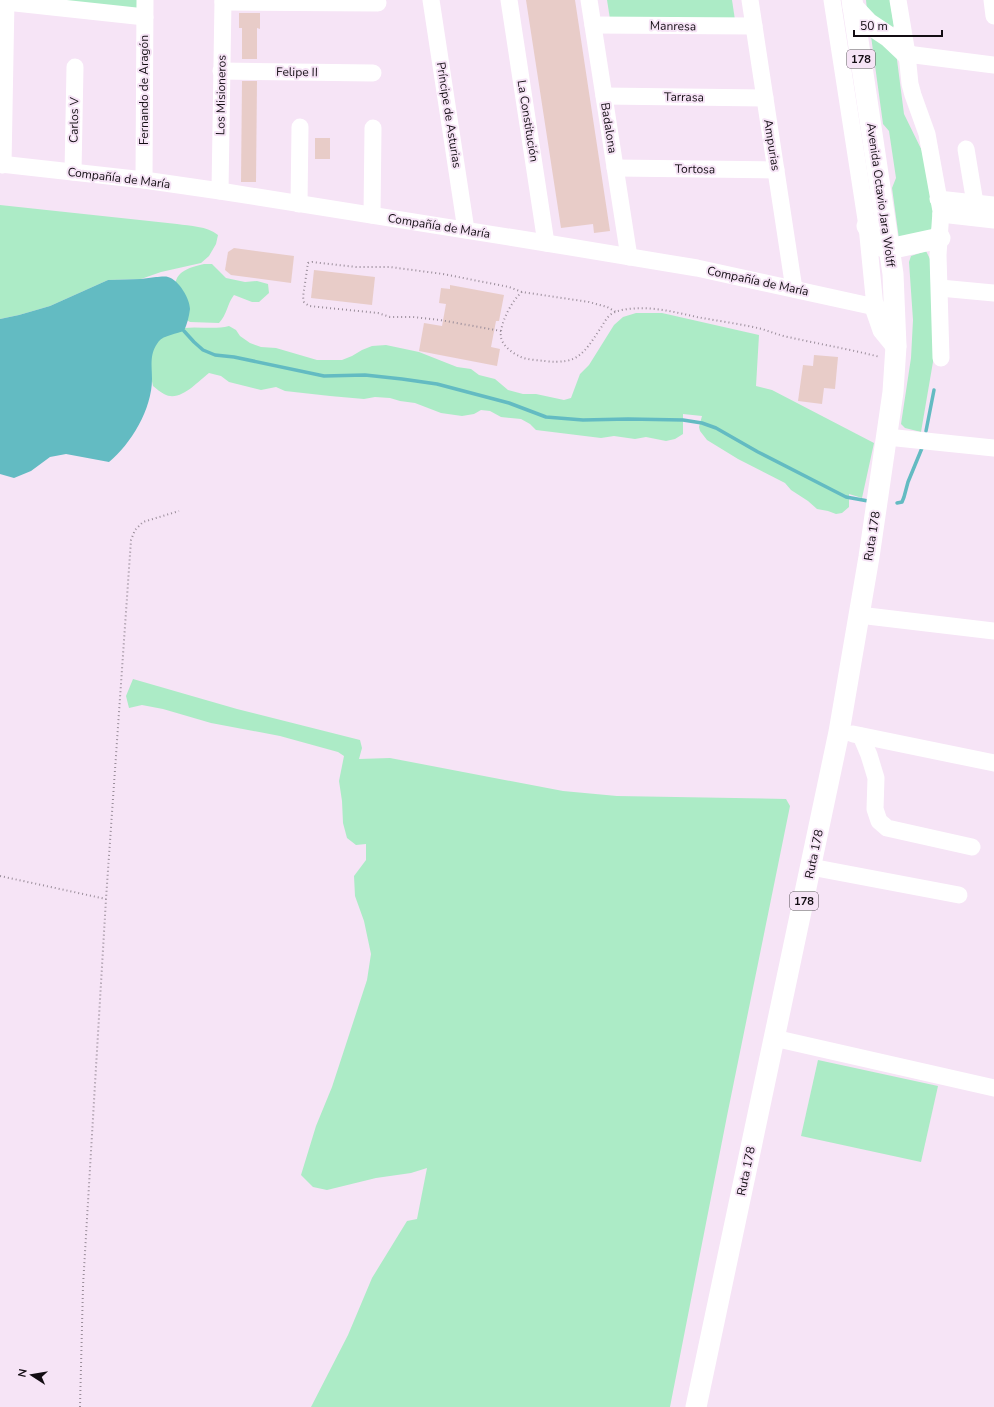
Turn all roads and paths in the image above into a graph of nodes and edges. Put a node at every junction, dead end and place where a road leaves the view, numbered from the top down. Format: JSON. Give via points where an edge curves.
{"nodes":[{"id":1,"x":145,"y":0,"type":"edge"},
{"id":2,"x":431,"y":0,"type":"edge"},
{"id":3,"x":509,"y":0,"type":"edge"},
{"id":4,"x":589,"y":0,"type":"edge"},
{"id":5,"x":750,"y":0,"type":"edge"},
{"id":6,"x":832,"y":0,"type":"edge"},
{"id":7,"x":898,"y":0,"type":"edge"},
{"id":8,"x":992,"y":0,"type":"edge"},
{"id":9,"x":6,"y":1,"type":"edge"},
{"id":10,"x":223,"y":1,"type":"edge"},
{"id":11,"x":378,"y":3,"type":"dead end"},
{"id":12,"x":852,"y":4,"type":"edge"},
{"id":13,"x":994,"y":16,"type":"edge"},
{"id":14,"x":145,"y":17,"type":"junction"},
{"id":15,"x":593,"y":25,"type":"junction"},
{"id":16,"x":754,"y":26,"type":"junction"},
{"id":17,"x":907,"y":54,"type":"junction"},
{"id":18,"x":994,"y":65,"type":"edge"},
{"id":19,"x":75,"y":67,"type":"dead end"},
{"id":20,"x":222,"y":71,"type":"junction"},
{"id":21,"x":373,"y":73,"type":"dead end"},
{"id":22,"x":604,"y":96,"type":"junction"},
{"id":23,"x":765,"y":98,"type":"junction"},
{"id":24,"x":300,"y":127,"type":"dead end"},
{"id":25,"x":373,"y":128,"type":"dead end"},
{"id":26,"x":966,"y":149,"type":"dead end"},
{"id":27,"x":1,"y":164,"type":"edge"},
{"id":28,"x":615,"y":168,"type":"junction"},
{"id":29,"x":776,"y":170,"type":"junction"},
{"id":30,"x":73,"y":172,"type":"junction"},
{"id":31,"x":144,"y":180,"type":"junction"},
{"id":32,"x":220,"y":191,"type":"junction"},
{"id":33,"x":975,"y":203,"type":"junction"},
{"id":34,"x":299,"y":204,"type":"junction"},
{"id":35,"x":994,"y":205,"type":"edge"},
{"id":36,"x":940,"y":207,"type":"junction"},
{"id":37,"x":372,"y":215,"type":"junction"},
{"id":38,"x":994,"y":220,"type":"edge"},
{"id":39,"x":867,"y":226,"type":"junction"},
{"id":40,"x":466,"y":230,"type":"junction"},
{"id":41,"x":940,"y":238,"type":"junction"},
{"id":42,"x":546,"y":243,"type":"junction"},
{"id":43,"x":889,"y":248,"type":"junction"},
{"id":44,"x":629,"y":257,"type":"junction"},
{"id":45,"x":940,"y":288,"type":"junction"},
{"id":46,"x":794,"y":289,"type":"junction"},
{"id":47,"x":522,"y":292,"type":"junction"},
{"id":48,"x":994,"y":293,"type":"edge"},
{"id":49,"x":875,"y":307,"type":"junction"},
{"id":50,"x":616,"y":312,"type":"junction"},
{"id":51,"x":501,"y":332,"type":"junction"},
{"id":52,"x":895,"y":354,"type":"junction"},
{"id":53,"x":942,"y":358,"type":"dead end"},
{"id":54,"x":893,"y":392,"type":"joint"},
{"id":55,"x":887,"y":437,"type":"junction"},
{"id":56,"x":994,"y":448,"type":"edge"},
{"id":57,"x":179,"y":511,"type":"dead end"},
{"id":58,"x":859,"y":615,"type":"junction"},
{"id":59,"x":994,"y":631,"type":"edge"},
{"id":60,"x":838,"y":732,"type":"junction"},
{"id":61,"x":861,"y":736,"type":"junction"},
{"id":62,"x":994,"y":763,"type":"edge"},
{"id":63,"x":972,"y":847,"type":"dead end"},
{"id":64,"x":811,"y":867,"type":"junction"},
{"id":65,"x":0,"y":876,"type":"edge"},
{"id":66,"x":959,"y":895,"type":"dead end"},
{"id":67,"x":106,"y":899,"type":"junction"},
{"id":68,"x":774,"y":1038,"type":"junction"},
{"id":69,"x":994,"y":1088,"type":"edge"},
{"id":70,"x":80,"y":1407,"type":"edge"},
{"id":71,"x":696,"y":1407,"type":"edge"}],
"edges":[{"from":1,"to":14,"type":"street","name":"Fernando de Aragón"},
{"from":2,"to":40,"type":"street","name":"Príncipe de Asturias"},
{"from":3,"to":42,"type":"street","name":"La Constitución"},
{"from":4,"to":15,"type":"street","name":"Badalona"},
{"from":5,"to":16,"type":"street","name":"Ampurias"},
{"from":6,"to":39,"type":"street","name":"Avenida Octavio Jara Wolff"},
{"from":7,"to":17,"type":"street"},
{"from":8,"to":13,"type":"street"},
{"from":9,"to":14,"type":"street"},
{"from":9,"to":27,"type":"street"},
{"from":10,"to":11,"type":"street"},
{"from":10,"to":20,"type":"street","name":"Los Misioneros"},
{"from":12,"to":17,"type":"main road","via":[[868,23],[889,37]]},
{"from":12,"to":43,"type":"main road","name":"Avenida Octavio Jara Wolff","number":"178"},
{"from":14,"to":31,"type":"street","name":"Fernando de Aragón"},
{"from":15,"to":16,"type":"street","name":"Manresa"},
{"from":15,"to":22,"type":"street","name":"Badalona"},
{"from":16,"to":23,"type":"street","name":"Ampurias"},
{"from":17,"to":18,"type":"street"},
{"from":17,"to":36,"type":"street","via":[[910,84],[927,134]]},
{"from":19,"to":30,"type":"street","name":"Carlos V"},
{"from":20,"to":21,"type":"street","name":"Felipe II"},
{"from":20,"to":32,"type":"street","name":"Los Misioneros"},
{"from":22,"to":23,"type":"street","name":"Tarrasa"},
{"from":22,"to":28,"type":"street","name":"Badalona"},
{"from":23,"to":29,"type":"street","name":"Ampurias"},
{"from":24,"to":34,"type":"street"},
{"from":25,"to":37,"type":"street"},
{"from":26,"to":33,"type":"street"},
{"from":27,"to":30,"type":"street","name":"Compañía de María"},
{"from":28,"to":29,"type":"street","name":"Tortosa"},
{"from":28,"to":44,"type":"street","name":"Badalona"},
{"from":29,"to":46,"type":"street","name":"Ampurias"},
{"from":30,"to":31,"type":"street","name":"Compañía de María"},
{"from":31,"to":32,"type":"street","name":"Compañía de María"},
{"from":32,"to":34,"type":"street","name":"Compañía de María"},
{"from":33,"to":35,"type":"street"},
{"from":33,"to":36,"type":"street"},
{"from":34,"to":37,"type":"street","name":"Compañía de María"},
{"from":36,"to":38,"type":"street"},
{"from":36,"to":41,"type":"street"},
{"from":37,"to":40,"type":"street","name":"Compañía de María"},
{"from":39,"to":43,"type":"main road","via":[[879,245]]},
{"from":39,"to":49,"type":"street","name":"Avenida Octavio Jara Wolff"},
{"from":40,"to":42,"type":"street","name":"Compañía de María"},
{"from":41,"to":43,"type":"main road"},
{"from":41,"to":45,"type":"street"},
{"from":42,"to":44,"type":"street","name":"Compañía de María"},
{"from":43,"to":52,"type":"main road","name":"Avenida Octavio Jara Wolff","number":"178"},
{"from":44,"to":46,"type":"street","name":"Compañía de María"},
{"from":45,"to":48,"type":"street"},
{"from":45,"to":53,"type":"street"},
{"from":46,"to":49,"type":"street","name":"Compañía de María"},
{"from":47,"to":50,"type":"path","via":[[589,302]]},
{"from":47,"to":51,"type":"path","via":[[506,315]]},
{"from":47,"to":51,"type":"path","via":[[483,281],[428,272],[390,267],[308,263],[303,298],[309,306],[378,313],[390,317],[440,320]]},
{"from":49,"to":52,"type":"main road"},
{"from":50,"to":51,"type":"path","via":[[609,316],[586,351],[576,358],[565,361],[519,356],[508,349],[502,341]]},
{"from":50,"to":52,"type":"path","via":[[643,308],[662,310],[856,350]]},
{"from":52,"to":54,"type":"main road","name":"Avenida Octavio Jara Wolff","number":"178"},
{"from":54,"to":55,"type":"main road","name":"Ruta 178","number":"178"},
{"from":55,"to":56,"type":"street"},
{"from":55,"to":58,"type":"main road","name":"Ruta 178","number":"178"},
{"from":57,"to":67,"type":"path","via":[[143,522],[135,530],[131,540]]},
{"from":58,"to":59,"type":"street"},
{"from":58,"to":60,"type":"main road","name":"Ruta 178","number":"178"},
{"from":60,"to":61,"type":"street"},
{"from":60,"to":64,"type":"main road","name":"Ruta 178","number":"178"},
{"from":61,"to":62,"type":"street"},
{"from":61,"to":63,"type":"street","via":[[876,778],[875,809],[879,821],[887,828]]},
{"from":64,"to":66,"type":"street"},
{"from":64,"to":68,"type":"main road","name":"Ruta 178","number":"178"},
{"from":65,"to":67,"type":"path"},
{"from":67,"to":70,"type":"path","via":[[83,1286]]},
{"from":68,"to":69,"type":"street"},
{"from":68,"to":71,"type":"main road","name":"Ruta 178","number":"178"}]}
